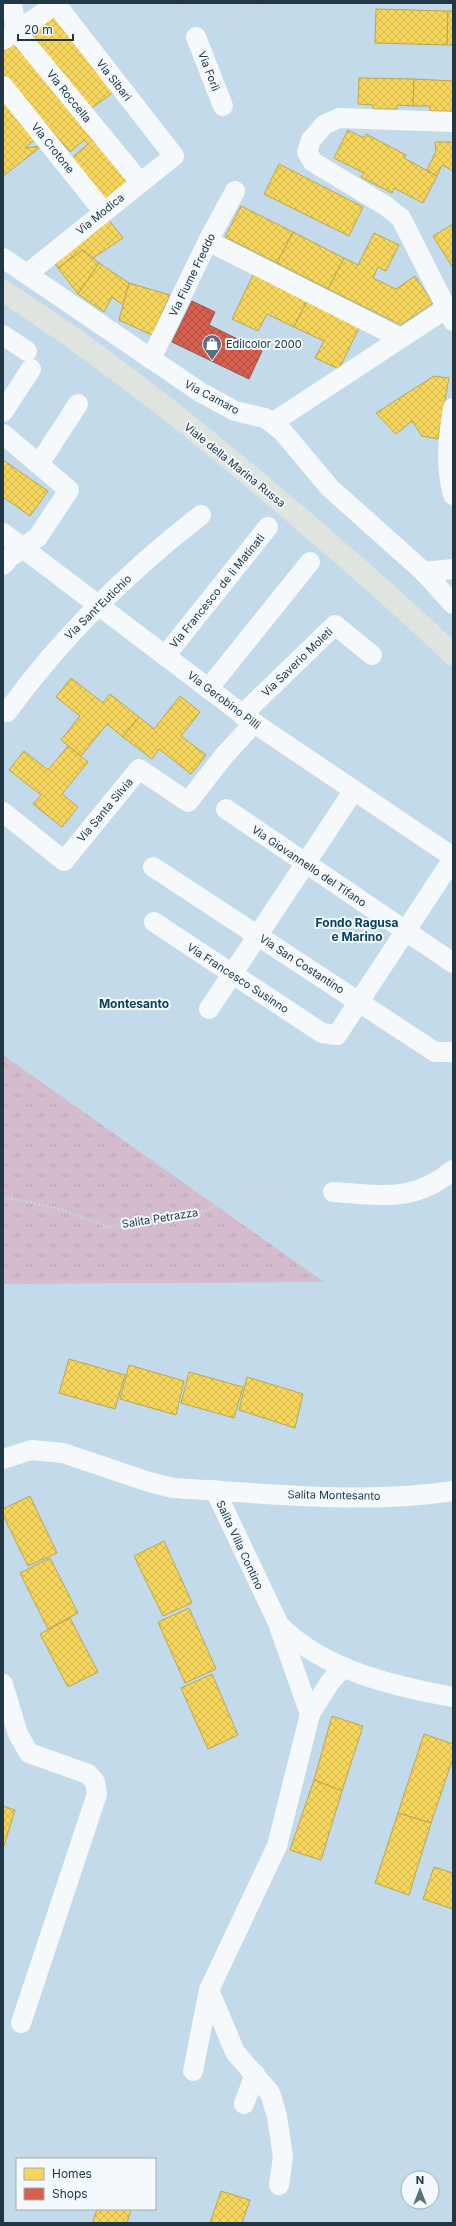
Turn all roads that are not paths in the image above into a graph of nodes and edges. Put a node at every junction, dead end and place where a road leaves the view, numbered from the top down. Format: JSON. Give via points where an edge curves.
{"nodes":[{"id":1,"x":12,"y":3,"type":"edge"},
{"id":2,"x":56,"y":4,"type":"edge"},
{"id":3,"x":10,"y":36,"type":"edge"},
{"id":4,"x":196,"y":37,"type":"road end"},
{"id":5,"x":3,"y":86,"type":"edge"},
{"id":6,"x":222,"y":106,"type":"dead end"},
{"id":7,"x":453,"y":122,"type":"edge"},
{"id":8,"x":174,"y":156,"type":"joint"},
{"id":9,"x":140,"y":182,"type":"junction"},
{"id":10,"x":235,"y":191,"type":"dead end"},
{"id":11,"x":103,"y":211,"type":"junction"},
{"id":12,"x":208,"y":240,"type":"junction"},
{"id":13,"x":3,"y":258,"type":"edge"},
{"id":14,"x":26,"y":274,"type":"junction"},
{"id":15,"x":3,"y":291,"type":"edge"},
{"id":16,"x":450,"y":314,"type":"edge"},
{"id":17,"x":3,"y":335,"type":"edge"},
{"id":18,"x":400,"y":338,"type":"junction"},
{"id":19,"x":151,"y":359,"type":"junction"},
{"id":20,"x":78,"y":404,"type":"dead end"},
{"id":21,"x":453,"y":408,"type":"edge"},
{"id":22,"x":3,"y":412,"type":"edge"},
{"id":23,"x":272,"y":423,"type":"junction"},
{"id":24,"x":3,"y":434,"type":"edge"},
{"id":25,"x":39,"y":464,"type":"junction"},
{"id":26,"x":453,"y":495,"type":"edge"},
{"id":27,"x":202,"y":515,"type":"dead end"},
{"id":28,"x":268,"y":527,"type":"dead end"},
{"id":29,"x":3,"y":533,"type":"edge"},
{"id":30,"x":23,"y":547,"type":"junction"},
{"id":31,"x":310,"y":562,"type":"dead end"},
{"id":32,"x":3,"y":565,"type":"edge"},
{"id":33,"x":453,"y":569,"type":"edge"},
{"id":34,"x":424,"y":572,"type":"junction"},
{"id":35,"x":453,"y":604,"type":"edge"},
{"id":36,"x":98,"y":605,"type":"junction"},
{"id":37,"x":372,"y":655,"type":"dead end"},
{"id":38,"x":453,"y":655,"type":"edge"},
{"id":39,"x":165,"y":656,"type":"junction"},
{"id":40,"x":208,"y":689,"type":"junction"},
{"id":41,"x":7,"y":712,"type":"dead end"},
{"id":42,"x":248,"y":719,"type":"junction"},
{"id":43,"x":354,"y":790,"type":"junction"},
{"id":44,"x":226,"y":810,"type":"dead end"},
{"id":45,"x":3,"y":812,"type":"edge"},
{"id":46,"x":453,"y":858,"type":"edge"},
{"id":47,"x":305,"y":863,"type":"junction"},
{"id":48,"x":153,"y":867,"type":"dead end"},
{"id":49,"x":154,"y":922,"type":"dead end"},
{"id":50,"x":406,"y":931,"type":"junction"},
{"id":51,"x":258,"y":936,"type":"junction"},
{"id":52,"x":453,"y":963,"type":"edge"},
{"id":53,"x":232,"y":974,"type":"junction"},
{"id":54,"x":359,"y":1002,"type":"junction"},
{"id":55,"x":209,"y":1009,"type":"dead end"},
{"id":56,"x":453,"y":1052,"type":"edge"},
{"id":57,"x":453,"y":1170,"type":"edge"},
{"id":58,"x":333,"y":1192,"type":"road end"},
{"id":59,"x":3,"y":1458,"type":"edge"},
{"id":60,"x":214,"y":1490,"type":"junction"},
{"id":61,"x":453,"y":1491,"type":"edge"},
{"id":62,"x":279,"y":1625,"type":"junction"},
{"id":63,"x":344,"y":1667,"type":"junction"},
{"id":64,"x":3,"y":1684,"type":"edge"},
{"id":65,"x":453,"y":1697,"type":"edge"},
{"id":66,"x":310,"y":1714,"type":"junction"},
{"id":67,"x":208,"y":1990,"type":"junction"},
{"id":68,"x":21,"y":2023,"type":"dead end"},
{"id":69,"x":193,"y":2071,"type":"dead end"},
{"id":70,"x":255,"y":2074,"type":"junction"},
{"id":71,"x":244,"y":2104,"type":"dead end"},
{"id":72,"x":279,"y":2185,"type":"dead end"}],
"edges":[{"from":1,"to":3,"type":"street"},
{"from":2,"to":3,"type":"street"},
{"from":2,"to":8,"type":"street","name":"Via Sibari"},
{"from":3,"to":9,"type":"street","name":"Via Roccella"},
{"from":4,"to":6,"type":"street","name":"Via Forlì"},
{"from":5,"to":11,"type":"street","name":"Via Crotone"},
{"from":7,"to":16,"type":"street","via":[[339,118],[318,130],[307,152],[313,162],[386,206],[401,218]]},
{"from":8,"to":9,"type":"street","name":"Via Modica"},
{"from":9,"to":11,"type":"street","name":"Via Modica"},
{"from":10,"to":12,"type":"street","name":"Via Fiume Freddo"},
{"from":11,"to":14,"type":"street","name":"Via Modica"},
{"from":12,"to":18,"type":"street"},
{"from":12,"to":19,"type":"street","name":"Via Fiume Freddo"},
{"from":13,"to":14,"type":"street","name":"Via Camaro"},
{"from":14,"to":19,"type":"street","name":"Via Camaro"},
{"from":15,"to":38,"type":"main road","name":"Viale della Marina Russa","via":[[55,326],[210,444],[365,574]]},
{"from":16,"to":18,"type":"street"},
{"from":17,"to":22,"type":"street","via":[[29,360]]},
{"from":18,"to":23,"type":"street"},
{"from":19,"to":23,"type":"street","name":"Via Camaro","via":[[227,407],[265,418]]},
{"from":20,"to":25,"type":"street"},
{"from":21,"to":26,"type":"street","via":[[447,467]]},
{"from":23,"to":34,"type":"street","name":"Via Camaro","via":[[283,432],[330,488]]},
{"from":24,"to":25,"type":"street"},
{"from":25,"to":30,"type":"street","via":[[69,490],[38,537]]},
{"from":27,"to":36,"type":"street","name":"Via Sant'Eutichio","via":[[157,551]]},
{"from":28,"to":39,"type":"street","name":"Via Francesco de li Matinati"},
{"from":29,"to":30,"type":"street","name":"Via Gerobino Pilli"},
{"from":30,"to":32,"type":"street"},
{"from":30,"to":36,"type":"street","name":"Via Gerobino Pilli"},
{"from":31,"to":40,"type":"street"},
{"from":33,"to":34,"type":"street"},
{"from":34,"to":35,"type":"street","name":"Via Camaro"},
{"from":36,"to":39,"type":"street","name":"Via Gerobino Pilli"},
{"from":36,"to":41,"type":"street","name":"Via Sant'Eutichio","via":[[54,650]]},
{"from":37,"to":42,"type":"street","name":"Via Saverio Moleti","via":[[335,625]]},
{"from":39,"to":40,"type":"street","name":"Via Gerobino Pilli"},
{"from":40,"to":42,"type":"street","name":"Via Gerobino Pilli"},
{"from":42,"to":43,"type":"street","name":"Via Gerobino Pilli"},
{"from":42,"to":45,"type":"street","name":"Via Santa Silvia","via":[[223,757],[188,802],[139,769],[64,861]]},
{"from":43,"to":46,"type":"street","name":"Via Gerobino Pilli"},
{"from":43,"to":47,"type":"street"},
{"from":44,"to":47,"type":"street","name":"Via Giovannello del Tifano"},
{"from":46,"to":50,"type":"street"},
{"from":47,"to":50,"type":"street","name":"Via Giovannello del Tifano"},
{"from":47,"to":51,"type":"street"},
{"from":48,"to":51,"type":"street","name":"Via San Costantino"},
{"from":49,"to":53,"type":"street","name":"Via Francesco Susinno"},
{"from":50,"to":52,"type":"street","name":"Via Giovannello del Tifano"},
{"from":50,"to":54,"type":"street"},
{"from":51,"to":53,"type":"street"},
{"from":51,"to":54,"type":"street","name":"Via San Costantino"},
{"from":53,"to":54,"type":"street","name":"Via Francesco Susinno","via":[[330,1034]]},
{"from":53,"to":55,"type":"street"},
{"from":54,"to":56,"type":"street","name":"Via San Costantino","via":[[435,1052]]},
{"from":57,"to":58,"type":"street","via":[[417,1192],[383,1196]]},
{"from":59,"to":60,"type":"street","name":"Salita Villa Contino","via":[[31,1450],[63,1453],[149,1482],[174,1488]]},
{"from":60,"to":61,"type":"street","name":"Salita Montesanto","via":[[335,1496],[423,1495]]},
{"from":60,"to":62,"type":"street","name":"Salita Villa Contino"},
{"from":62,"to":63,"type":"street","name":"Salita Villa Contino","via":[[304,1647]]},
{"from":62,"to":66,"type":"street"},
{"from":63,"to":65,"type":"street","name":"Salita Villa Contino","via":[[397,1684]]},
{"from":63,"to":66,"type":"street","via":[[330,1682]]},
{"from":64,"to":68,"type":"street","via":[[18,1734],[29,1753],[88,1774],[95,1782],[97,1794]]},
{"from":66,"to":67,"type":"street","via":[[277,1846]]},
{"from":67,"to":69,"type":"street"},
{"from":67,"to":70,"type":"street","via":[[235,2052]]},
{"from":70,"to":71,"type":"street"},
{"from":70,"to":72,"type":"street","via":[[270,2093],[277,2116],[283,2157]]}]}
